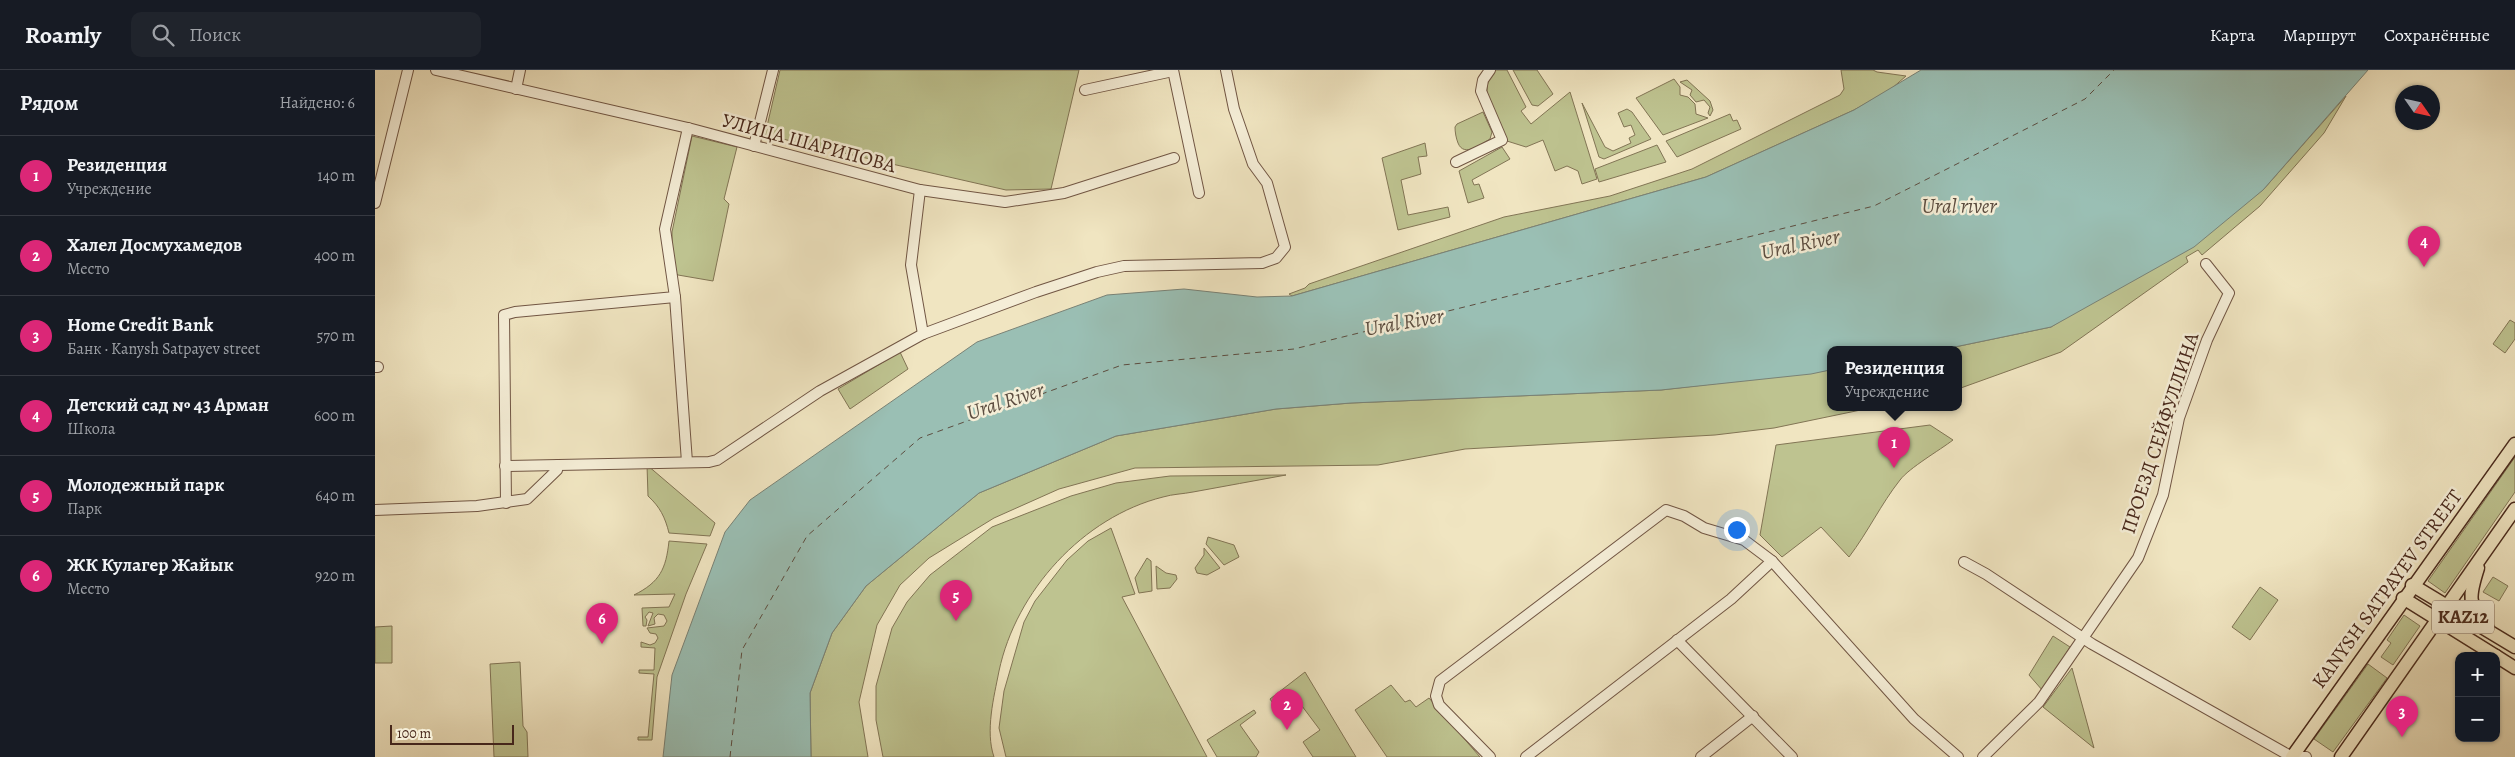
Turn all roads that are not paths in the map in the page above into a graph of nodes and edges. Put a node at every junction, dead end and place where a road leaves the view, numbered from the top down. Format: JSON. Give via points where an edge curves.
{"nodes":[{"id":1,"x":408,"y":70,"type":"edge"},
{"id":2,"x":436,"y":70,"type":"edge"},
{"id":3,"x":520,"y":70,"type":"edge"},
{"id":4,"x":773,"y":70,"type":"edge"},
{"id":5,"x":1225,"y":70,"type":"edge"},
{"id":6,"x":1490,"y":70,"type":"edge"},
{"id":7,"x":1173,"y":71,"type":"edge"},
{"id":8,"x":516,"y":89,"type":"junction"},
{"id":9,"x":1085,"y":90,"type":"dead end"},
{"id":10,"x":688,"y":128,"type":"junction"},
{"id":11,"x":754,"y":146,"type":"junction"},
{"id":12,"x":1174,"y":158,"type":"dead end"},
{"id":13,"x":1456,"y":162,"type":"dead end"},
{"id":14,"x":919,"y":190,"type":"junction"},
{"id":15,"x":1199,"y":193,"type":"dead end"},
{"id":16,"x":375,"y":200,"type":"edge"},
{"id":17,"x":2205,"y":264,"type":"dead end"},
{"id":18,"x":675,"y":297,"type":"junction"},
{"id":19,"x":923,"y":334,"type":"junction"},
{"id":20,"x":2515,"y":444,"type":"edge"},
{"id":21,"x":687,"y":462,"type":"junction"},
{"id":22,"x":558,"y":465,"type":"junction"},
{"id":23,"x":505,"y":466,"type":"junction"},
{"id":24,"x":506,"y":504,"type":"junction"},
{"id":25,"x":375,"y":510,"type":"edge"},
{"id":26,"x":2515,"y":510,"type":"edge"},
{"id":27,"x":2482,"y":557,"type":"junction"},
{"id":28,"x":1772,"y":561,"type":"junction"},
{"id":29,"x":1963,"y":562,"type":"dead end"},
{"id":30,"x":2412,"y":585,"type":"junction"},
{"id":31,"x":2403,"y":598,"type":"junction"},
{"id":32,"x":2446,"y":607,"type":"junction"},
{"id":33,"x":2437,"y":620,"type":"junction"},
{"id":34,"x":2493,"y":634,"type":"junction"},
{"id":35,"x":2085,"y":639,"type":"junction"},
{"id":36,"x":1677,"y":640,"type":"junction"},
{"id":37,"x":2515,"y":647,"type":"edge"},
{"id":38,"x":2489,"y":652,"type":"edge"},
{"id":39,"x":2500,"y":659,"type":"edge"},
{"id":40,"x":2515,"y":668,"type":"edge"},
{"id":41,"x":1753,"y":716,"type":"junction"},
{"id":42,"x":1490,"y":757,"type":"edge"},
{"id":43,"x":1526,"y":757,"type":"edge"},
{"id":44,"x":1701,"y":757,"type":"edge"},
{"id":45,"x":1792,"y":757,"type":"edge"},
{"id":46,"x":1958,"y":757,"type":"edge"},
{"id":47,"x":1983,"y":757,"type":"edge"},
{"id":48,"x":2292,"y":757,"type":"edge"},
{"id":49,"x":2306,"y":757,"type":"edge"},
{"id":50,"x":2341,"y":757,"type":"edge"}],
"edges":[{"from":1,"to":16,"type":"street"},
{"from":2,"to":8,"type":"street","name":"УЛИЦА ШАРИПОВА"},
{"from":3,"to":8,"type":"street"},
{"from":4,"to":11,"type":"street"},
{"from":5,"to":19,"type":"street","via":[[1236,116],[1253,164],[1267,183],[1285,247],[1276,258],[1263,263],[1111,268],[1035,292]]},
{"from":6,"to":13,"type":"street","via":[[1481,91],[1502,140]]},
{"from":7,"to":9,"type":"street"},
{"from":7,"to":15,"type":"street"},
{"from":8,"to":10,"type":"street","name":"УЛИЦА ШАРИПОВА"},
{"from":10,"to":11,"type":"street","name":"УЛИЦА ШАРИПОВА"},
{"from":10,"to":18,"type":"street","via":[[665,229]]},
{"from":11,"to":14,"type":"street","name":"УЛИЦА ШАРИПОВА"},
{"from":12,"to":14,"type":"street","name":"УЛИЦА ШАРИПОВА","via":[[1064,193],[1005,202]]},
{"from":14,"to":19,"type":"street","via":[[911,265]]},
{"from":17,"to":35,"type":"street","name":"ПРОЕЗД СЕЙФУЛЛИНА","via":[[2229,293],[2207,340],[2179,418],[2163,495],[2138,558]]},
{"from":18,"to":21,"type":"street"},
{"from":18,"to":23,"type":"street","via":[[504,315]]},
{"from":19,"to":21,"type":"street","via":[[820,391],[724,456],[709,462]]},
{"from":20,"to":30,"type":"main road","name":"KANYSH SATPAYEV STREET"},
{"from":21,"to":22,"type":"street"},
{"from":22,"to":23,"type":"street"},
{"from":22,"to":24,"type":"street","via":[[552,476],[527,499]]},
{"from":23,"to":24,"type":"street"},
{"from":24,"to":25,"type":"street"},
{"from":26,"to":27,"type":"main road"},
{"from":27,"to":32,"type":"main road"},
{"from":27,"to":34,"type":"main road","via":[[2471,603]]},
{"from":28,"to":36,"type":"street","via":[[1731,599]]},
{"from":28,"to":42,"type":"street","via":[[1743,540],[1704,528],[1666,510],[1440,681],[1436,696],[1439,705]]},
{"from":28,"to":46,"type":"street","via":[[1915,719]]},
{"from":29,"to":35,"type":"street"},
{"from":30,"to":31,"type":"main road","name":"KANYSH SATPAYEV STREET"},
{"from":30,"to":32,"type":"main road","number":"KAZ12"},
{"from":31,"to":33,"type":"main road","number":"KAZ12"},
{"from":31,"to":48,"type":"main road","name":"KANYSH SATPAYEV STREET"},
{"from":32,"to":33,"type":"main road"},
{"from":32,"to":34,"type":"main road","number":"KAZ12"},
{"from":33,"to":38,"type":"main road","number":"KAZ12"},
{"from":33,"to":50,"type":"main road"},
{"from":34,"to":37,"type":"main road","number":"KAZ12"},
{"from":35,"to":47,"type":"street","via":[[2039,702]]},
{"from":35,"to":48,"type":"street"},
{"from":36,"to":41,"type":"street"},
{"from":36,"to":43,"type":"street"},
{"from":39,"to":40,"type":"main road","number":"KAZ12"},
{"from":41,"to":44,"type":"street"},
{"from":41,"to":45,"type":"street"},
{"from":48,"to":49,"type":"street"}]}
